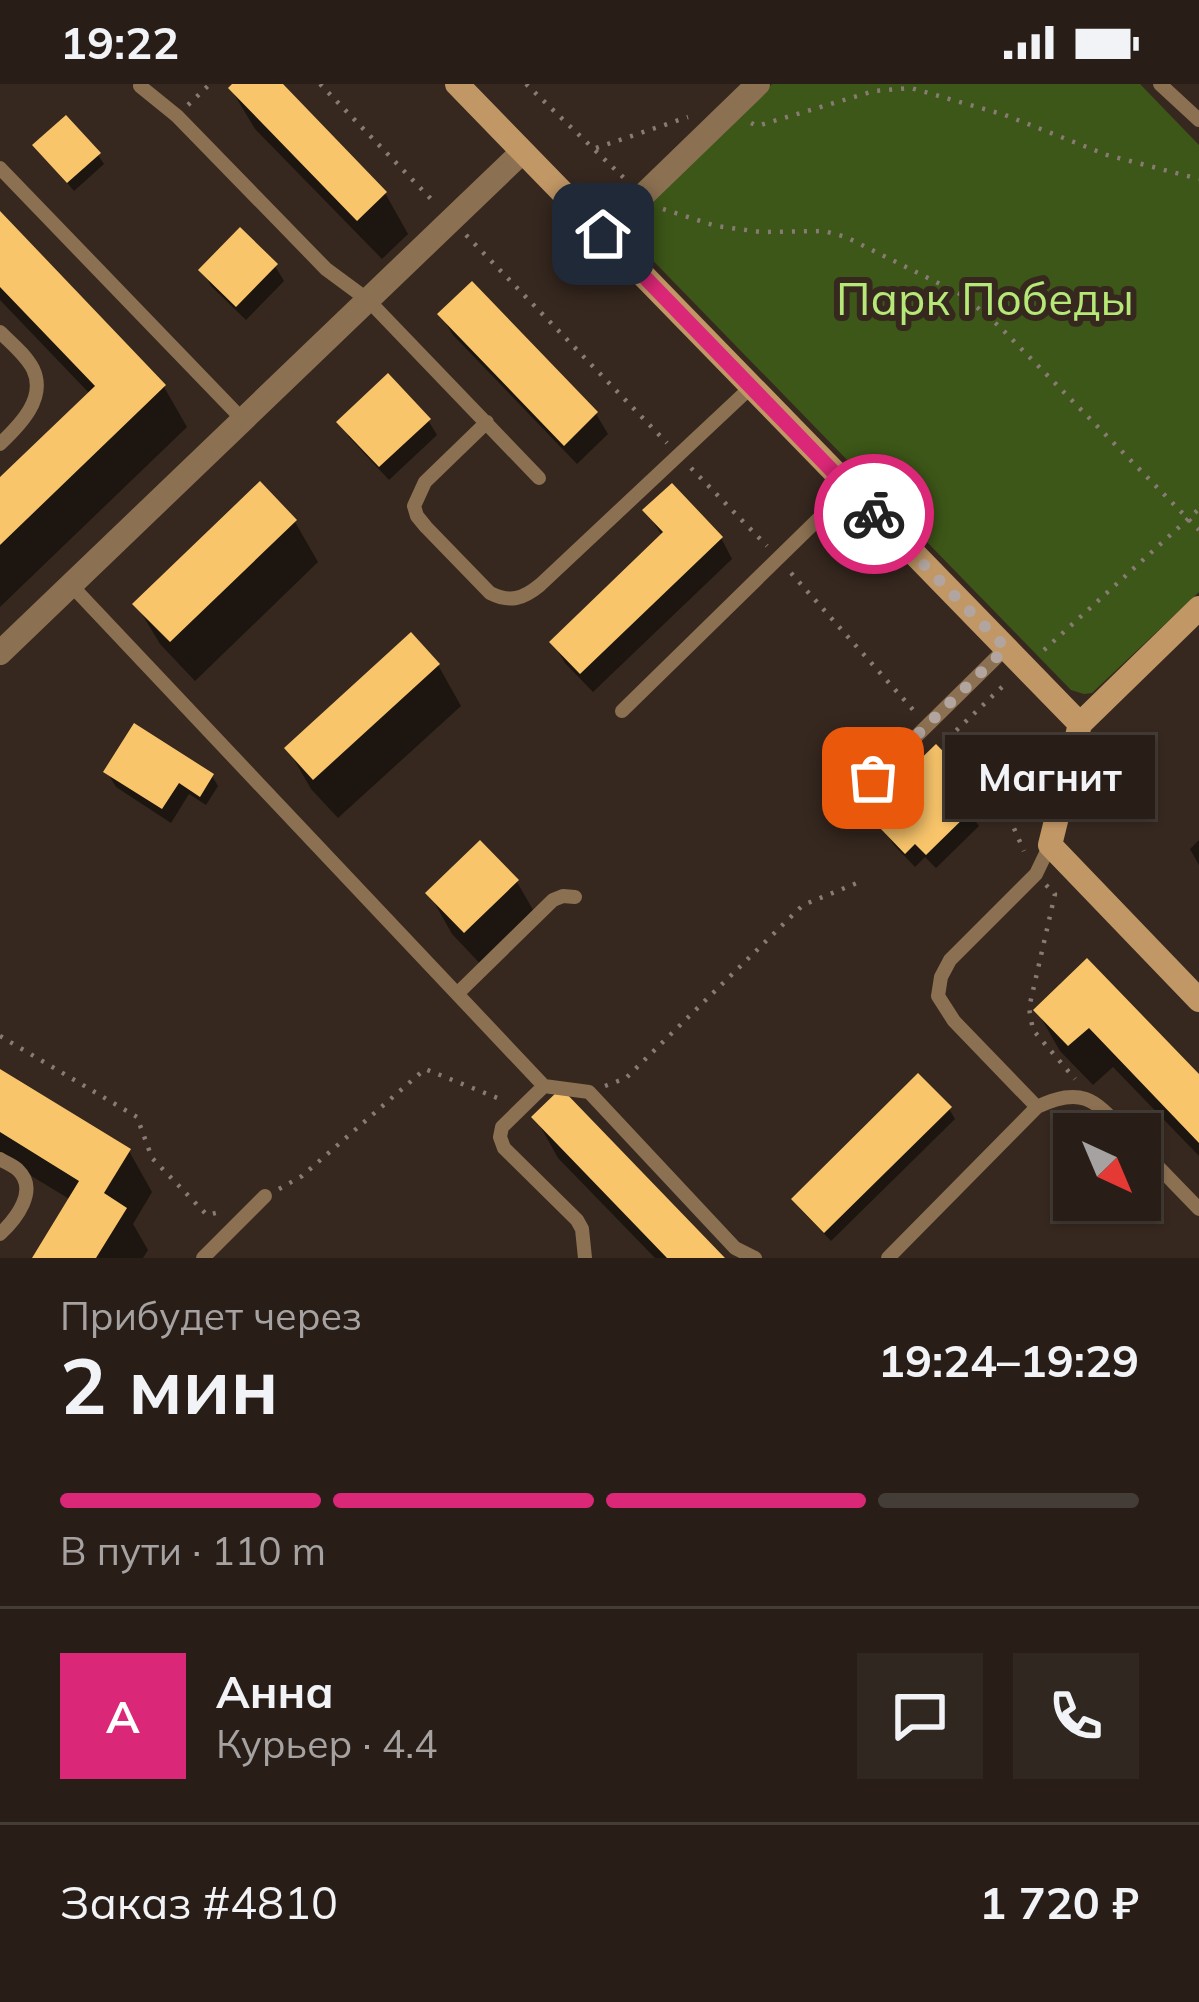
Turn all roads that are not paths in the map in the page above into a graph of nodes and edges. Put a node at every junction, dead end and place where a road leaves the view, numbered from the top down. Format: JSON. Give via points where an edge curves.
{"nodes":[{"id":1,"x":457,"y":84,"type":"edge"},
{"id":2,"x":758,"y":84,"type":"edge"},
{"id":3,"x":1160,"y":84,"type":"edge"},
{"id":4,"x":140,"y":86,"type":"edge"},
{"id":5,"x":1199,"y":120,"type":"edge"},
{"id":6,"x":522,"y":152,"type":"junction"},
{"id":7,"x":0,"y":168,"type":"edge"},
{"id":8,"x":603,"y":234,"type":"junction"},
{"id":9,"x":368,"y":300,"type":"junction"},
{"id":10,"x":0,"y":332,"type":"edge"},
{"id":11,"x":751,"y":388,"type":"junction"},
{"id":12,"x":244,"y":421,"type":"junction"},
{"id":13,"x":487,"y":422,"type":"junction"},
{"id":14,"x":0,"y":444,"type":"edge"},
{"id":15,"x":539,"y":478,"type":"dead end"},
{"id":16,"x":849,"y":489,"type":"junction"},
{"id":17,"x":71,"y":585,"type":"junction"},
{"id":18,"x":1199,"y":608,"type":"edge"},
{"id":19,"x":1006,"y":648,"type":"junction"},
{"id":20,"x":0,"y":653,"type":"edge"},
{"id":21,"x":622,"y":711,"type":"dead end"},
{"id":22,"x":1079,"y":724,"type":"junction"},
{"id":23,"x":873,"y":778,"type":"dead end"},
{"id":24,"x":1050,"y":845,"type":"junction"},
{"id":25,"x":574,"y":897,"type":"dead end"},
{"id":26,"x":458,"y":992,"type":"junction"},
{"id":27,"x":1199,"y":1000,"type":"edge"},
{"id":28,"x":544,"y":1086,"type":"junction"},
{"id":29,"x":1037,"y":1107,"type":"junction"},
{"id":30,"x":1107,"y":1113,"type":"edge"},
{"id":31,"x":0,"y":1159,"type":"edge"},
{"id":32,"x":1161,"y":1170,"type":"edge"},
{"id":33,"x":266,"y":1196,"type":"road end"},
{"id":34,"x":1199,"y":1209,"type":"edge"},
{"id":35,"x":0,"y":1234,"type":"edge"},
{"id":36,"x":203,"y":1258,"type":"edge"},
{"id":37,"x":585,"y":1258,"type":"edge"},
{"id":38,"x":755,"y":1258,"type":"edge"},
{"id":39,"x":888,"y":1258,"type":"edge"}],
"edges":[{"from":1,"to":6,"type":"street"},
{"from":2,"to":8,"type":"street"},
{"from":3,"to":5,"type":"lane"},
{"from":4,"to":9,"type":"lane","via":[[326,269]]},
{"from":6,"to":8,"type":"street"},
{"from":6,"to":9,"type":"street"},
{"from":7,"to":12,"type":"lane"},
{"from":8,"to":11,"type":"street"},
{"from":9,"to":12,"type":"street"},
{"from":9,"to":13,"type":"lane"},
{"from":10,"to":14,"type":"lane","via":[[36,373],[30,411]]},
{"from":11,"to":13,"type":"lane","via":[[517,599],[490,593],[414,506],[425,482]]},
{"from":11,"to":16,"type":"street"},
{"from":12,"to":17,"type":"street"},
{"from":13,"to":15,"type":"lane"},
{"from":16,"to":19,"type":"street"},
{"from":16,"to":21,"type":"lane"},
{"from":17,"to":20,"type":"street"},
{"from":17,"to":26,"type":"lane"},
{"from":18,"to":22,"type":"street"},
{"from":19,"to":22,"type":"street"},
{"from":19,"to":23,"type":"lane"},
{"from":22,"to":24,"type":"street"},
{"from":24,"to":27,"type":"street"},
{"from":24,"to":29,"type":"lane","via":[[1036,874],[950,960],[938,996]]},
{"from":25,"to":26,"type":"lane","via":[[553,900]]},
{"from":26,"to":28,"type":"lane"},
{"from":28,"to":37,"type":"lane","via":[[500,1137],[578,1220]]},
{"from":28,"to":38,"type":"lane","via":[[589,1092],[735,1247]]},
{"from":29,"to":30,"type":"lane","via":[[1072,1097],[1095,1101]]},
{"from":29,"to":39,"type":"lane"},
{"from":31,"to":35,"type":"lane","via":[[22,1173],[27,1187],[18,1216]]},
{"from":32,"to":34,"type":"lane"},
{"from":33,"to":36,"type":"lane"}]}
